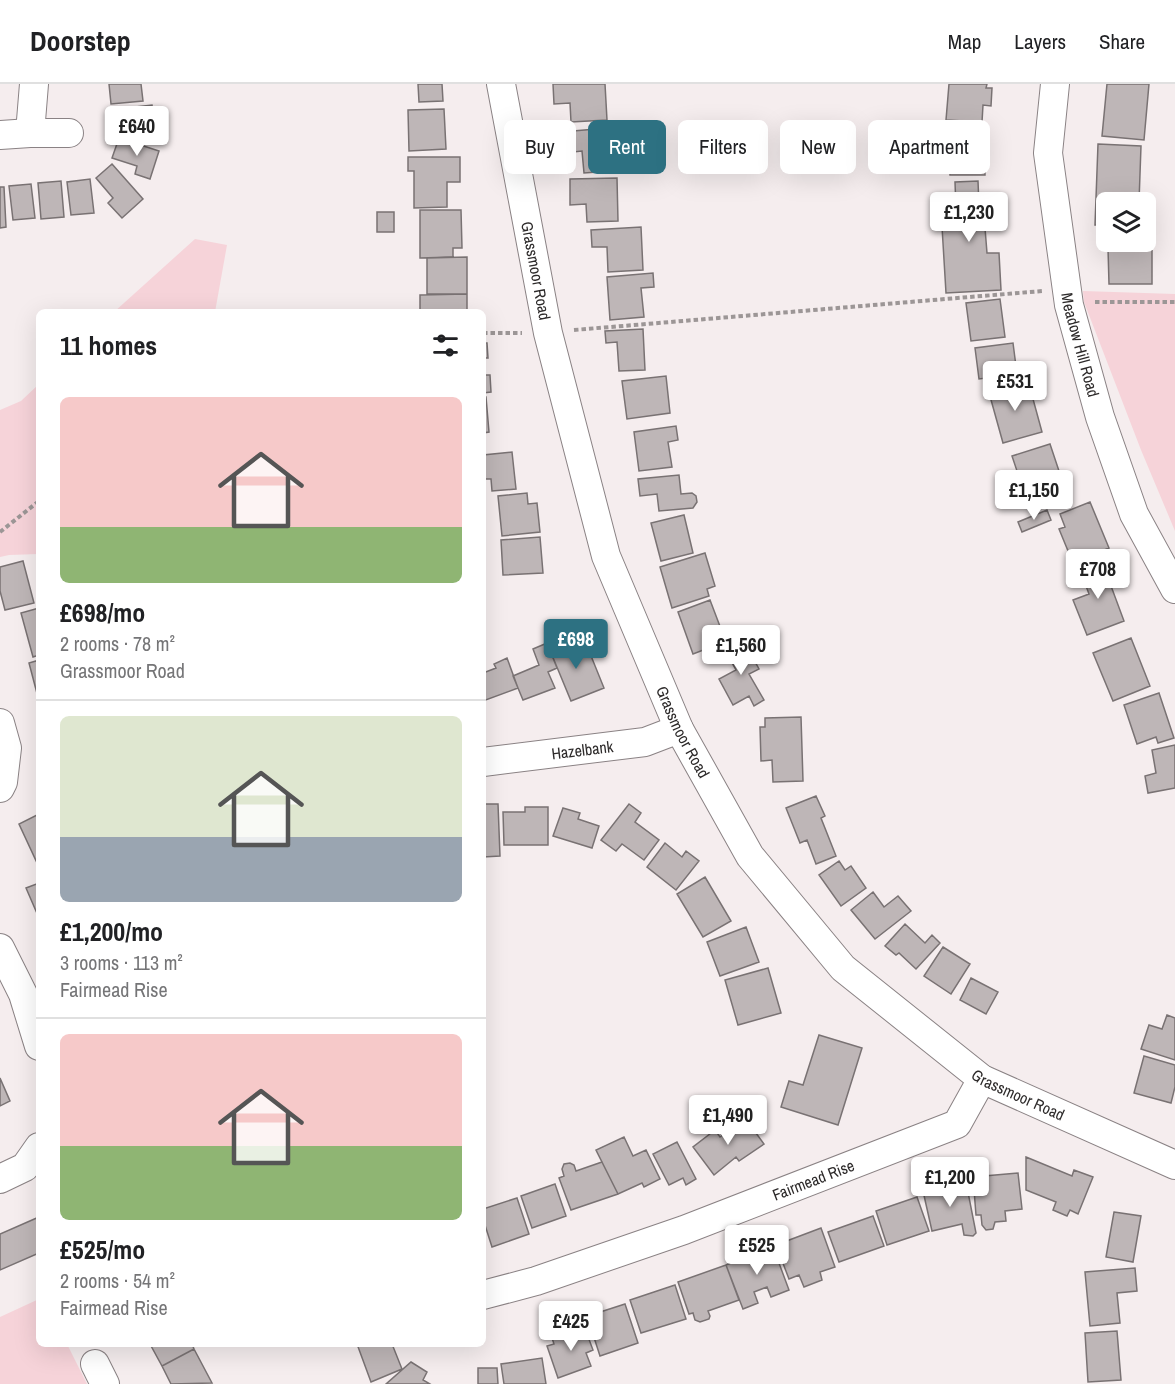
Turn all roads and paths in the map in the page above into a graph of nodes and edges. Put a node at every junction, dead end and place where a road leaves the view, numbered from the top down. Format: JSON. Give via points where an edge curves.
{"nodes":[{"id":1,"x":34,"y":84,"type":"edge"},
{"id":2,"x":501,"y":84,"type":"edge"},
{"id":3,"x":1055,"y":84,"type":"edge"},
{"id":4,"x":30,"y":133,"type":"junction"},
{"id":5,"x":69,"y":133,"type":"dead end"},
{"id":6,"x":0,"y":135,"type":"edge"},
{"id":7,"x":1068,"y":297,"type":"junction"},
{"id":8,"x":1175,"y":302,"type":"edge"},
{"id":9,"x":486,"y":333,"type":"edge"},
{"id":10,"x":548,"y":333,"type":"junction"},
{"id":11,"x":36,"y":503,"type":"edge"},
{"id":12,"x":0,"y":532,"type":"edge"},
{"id":13,"x":1175,"y":589,"type":"edge"},
{"id":14,"x":0,"y":723,"type":"edge"},
{"id":15,"x":679,"y":729,"type":"junction"},
{"id":16,"x":486,"y":762,"type":"edge"},
{"id":17,"x":0,"y":788,"type":"edge"},
{"id":18,"x":0,"y":948,"type":"edge"},
{"id":19,"x":36,"y":1037,"type":"edge"},
{"id":20,"x":982,"y":1079,"type":"junction"},
{"id":21,"x":36,"y":1151,"type":"edge"},
{"id":22,"x":1175,"y":1165,"type":"edge"},
{"id":23,"x":0,"y":1179,"type":"edge"},
{"id":24,"x":486,"y":1294,"type":"edge"}],
"edges":[{"from":1,"to":4,"type":"street"},
{"from":2,"to":10,"type":"street","name":"Grassmoor Road"},
{"from":3,"to":7,"type":"street","name":"Meadow Hill Road","via":[[1048,153]]},
{"from":4,"to":5,"type":"street"},
{"from":4,"to":6,"type":"street"},
{"from":7,"to":8,"type":"path","via":[[1084,302]]},
{"from":7,"to":10,"type":"path"},
{"from":7,"to":13,"type":"street","name":"Meadow Hill Road","via":[[1100,417],[1134,514]]},
{"from":9,"to":10,"type":"path"},
{"from":10,"to":15,"type":"street","name":"Grassmoor Road","via":[[606,556]]},
{"from":11,"to":12,"type":"path"},
{"from":14,"to":17,"type":"street","via":[[7,748]]},
{"from":15,"to":16,"type":"street","name":"Hazelbank","via":[[645,742]]},
{"from":15,"to":20,"type":"street","name":"Grassmoor Road","via":[[750,856],[843,968]]},
{"from":18,"to":19,"type":"street","via":[[23,994]]},
{"from":20,"to":22,"type":"street","name":"Grassmoor Road"},
{"from":20,"to":24,"type":"street","name":"Fairmead Rise","via":[[957,1124],[684,1230]]},
{"from":21,"to":23,"type":"street","via":[[25,1167]]}]}
